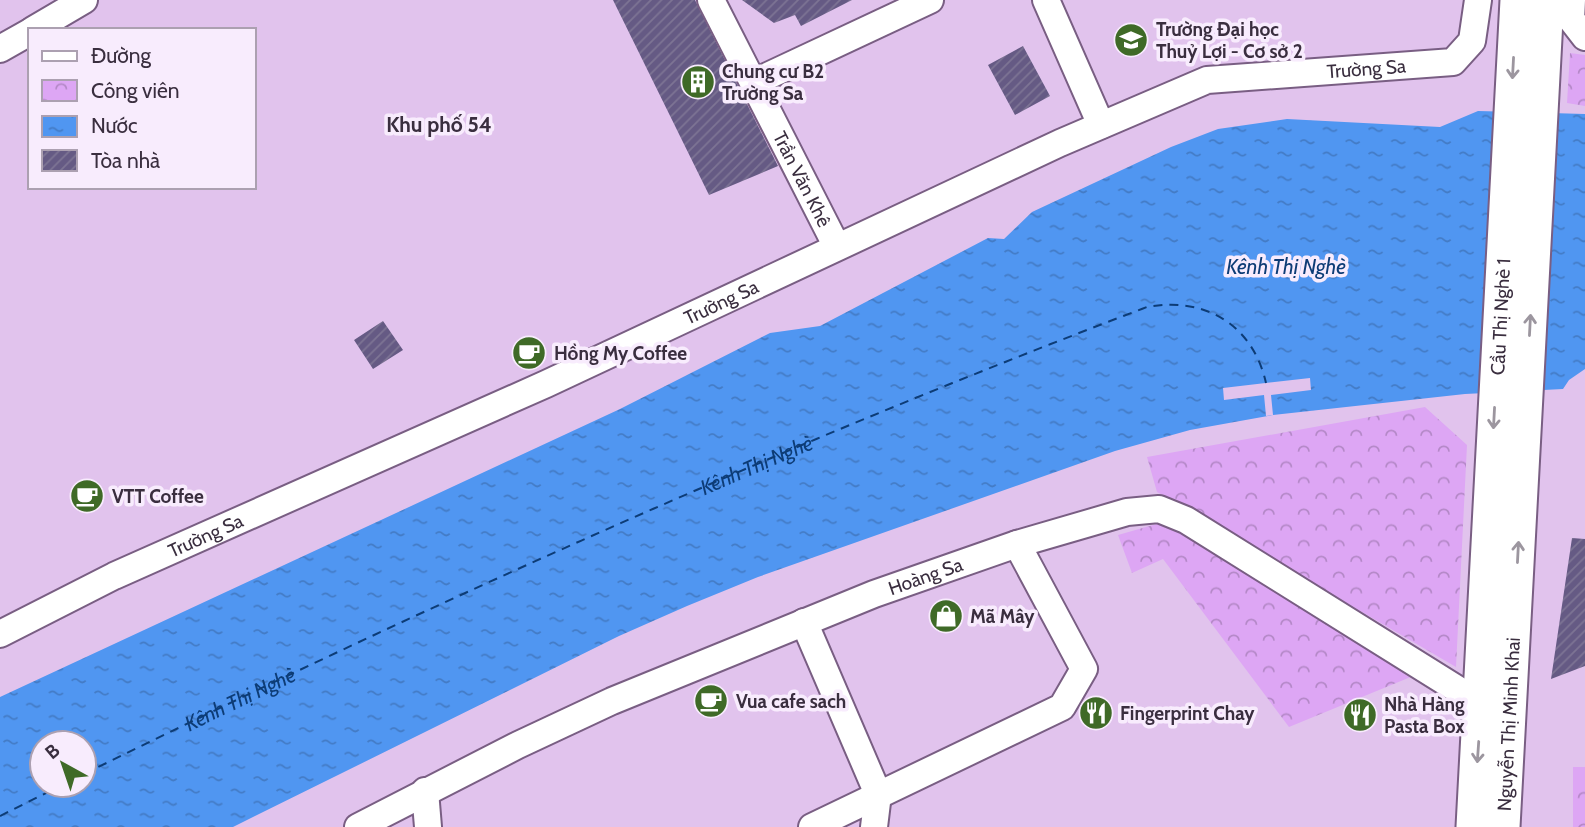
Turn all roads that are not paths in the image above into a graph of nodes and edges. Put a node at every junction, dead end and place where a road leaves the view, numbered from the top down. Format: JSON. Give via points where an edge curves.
{"nodes":[{"id":1,"x":84,"y":0,"type":"edge"},
{"id":2,"x":711,"y":0,"type":"edge"},
{"id":3,"x":930,"y":0,"type":"edge"},
{"id":4,"x":1046,"y":0,"type":"edge"},
{"id":5,"x":1478,"y":0,"type":"edge"},
{"id":6,"x":1517,"y":0,"type":"edge"},
{"id":7,"x":1547,"y":0,"type":"edge"},
{"id":8,"x":1572,"y":0,"type":"edge"},
{"id":9,"x":37,"y":28,"type":"edge"},
{"id":10,"x":28,"y":33,"type":"edge"},
{"id":11,"x":1584,"y":35,"type":"edge"},
{"id":12,"x":0,"y":49,"type":"edge"},
{"id":13,"x":755,"y":82,"type":"junction"},
{"id":14,"x":1101,"y":125,"type":"junction"},
{"id":15,"x":837,"y":247,"type":"junction"},
{"id":16,"x":1017,"y":544,"type":"junction"},
{"id":17,"x":1515,"y":620,"type":"joint"},
{"id":18,"x":804,"y":622,"type":"junction"},
{"id":19,"x":0,"y":634,"type":"edge"},
{"id":20,"x":1485,"y":635,"type":"joint"},
{"id":21,"x":1481,"y":704,"type":"junction"},
{"id":22,"x":425,"y":791,"type":"junction"},
{"id":23,"x":878,"y":794,"type":"junction"},
{"id":24,"x":358,"y":827,"type":"edge"},
{"id":25,"x":428,"y":827,"type":"edge"},
{"id":26,"x":812,"y":827,"type":"edge"},
{"id":27,"x":874,"y":827,"type":"edge"},
{"id":28,"x":1473,"y":827,"type":"edge"},
{"id":29,"x":1503,"y":827,"type":"edge"}],
"edges":[{"from":1,"to":9,"type":"street"},
{"from":2,"to":13,"type":"street","name":"Trần Văn Khê"},
{"from":3,"to":13,"type":"street"},
{"from":4,"to":14,"type":"street"},
{"from":5,"to":14,"type":"street","name":"Trường Sa","via":[[1472,41],[1453,62],[1207,80]]},
{"from":6,"to":20,"type":"main road","name":"Cầu Thị Nghè 1","one_way":true},
{"from":17,"to":7,"type":"main road","name":"Cầu Thị Nghè 1","one_way":true},
{"from":8,"to":11,"type":"street","via":[[1571,19]]},
{"from":10,"to":12,"type":"street"},
{"from":13,"to":15,"type":"street","name":"Trần Văn Khê"},
{"from":14,"to":15,"type":"street","name":"Trường Sa"},
{"from":15,"to":19,"type":"street","name":"Trường Sa","via":[[546,384],[114,576]]},
{"from":16,"to":18,"type":"street","name":"Hoàng Sa"},
{"from":16,"to":21,"type":"street","name":"Hoàng Sa","via":[[1148,508],[1173,513]]},
{"from":16,"to":23,"type":"street","via":[[1084,669],[1062,707]]},
{"from":17,"to":29,"type":"main road","name":"Nguyễn Thị Minh Khai"},
{"from":18,"to":22,"type":"street","name":"Hoàng Sa","via":[[612,702]]},
{"from":18,"to":23,"type":"street"},
{"from":20,"to":21,"type":"main road","name":"Nguyễn Thị Minh Khai"},
{"from":21,"to":28,"type":"main road","name":"Nguyễn Thị Minh Khai","one_way":true},
{"from":22,"to":24,"type":"street","name":"Hoàng Sa"},
{"from":22,"to":25,"type":"street"},
{"from":23,"to":26,"type":"street"},
{"from":23,"to":27,"type":"street"}]}
